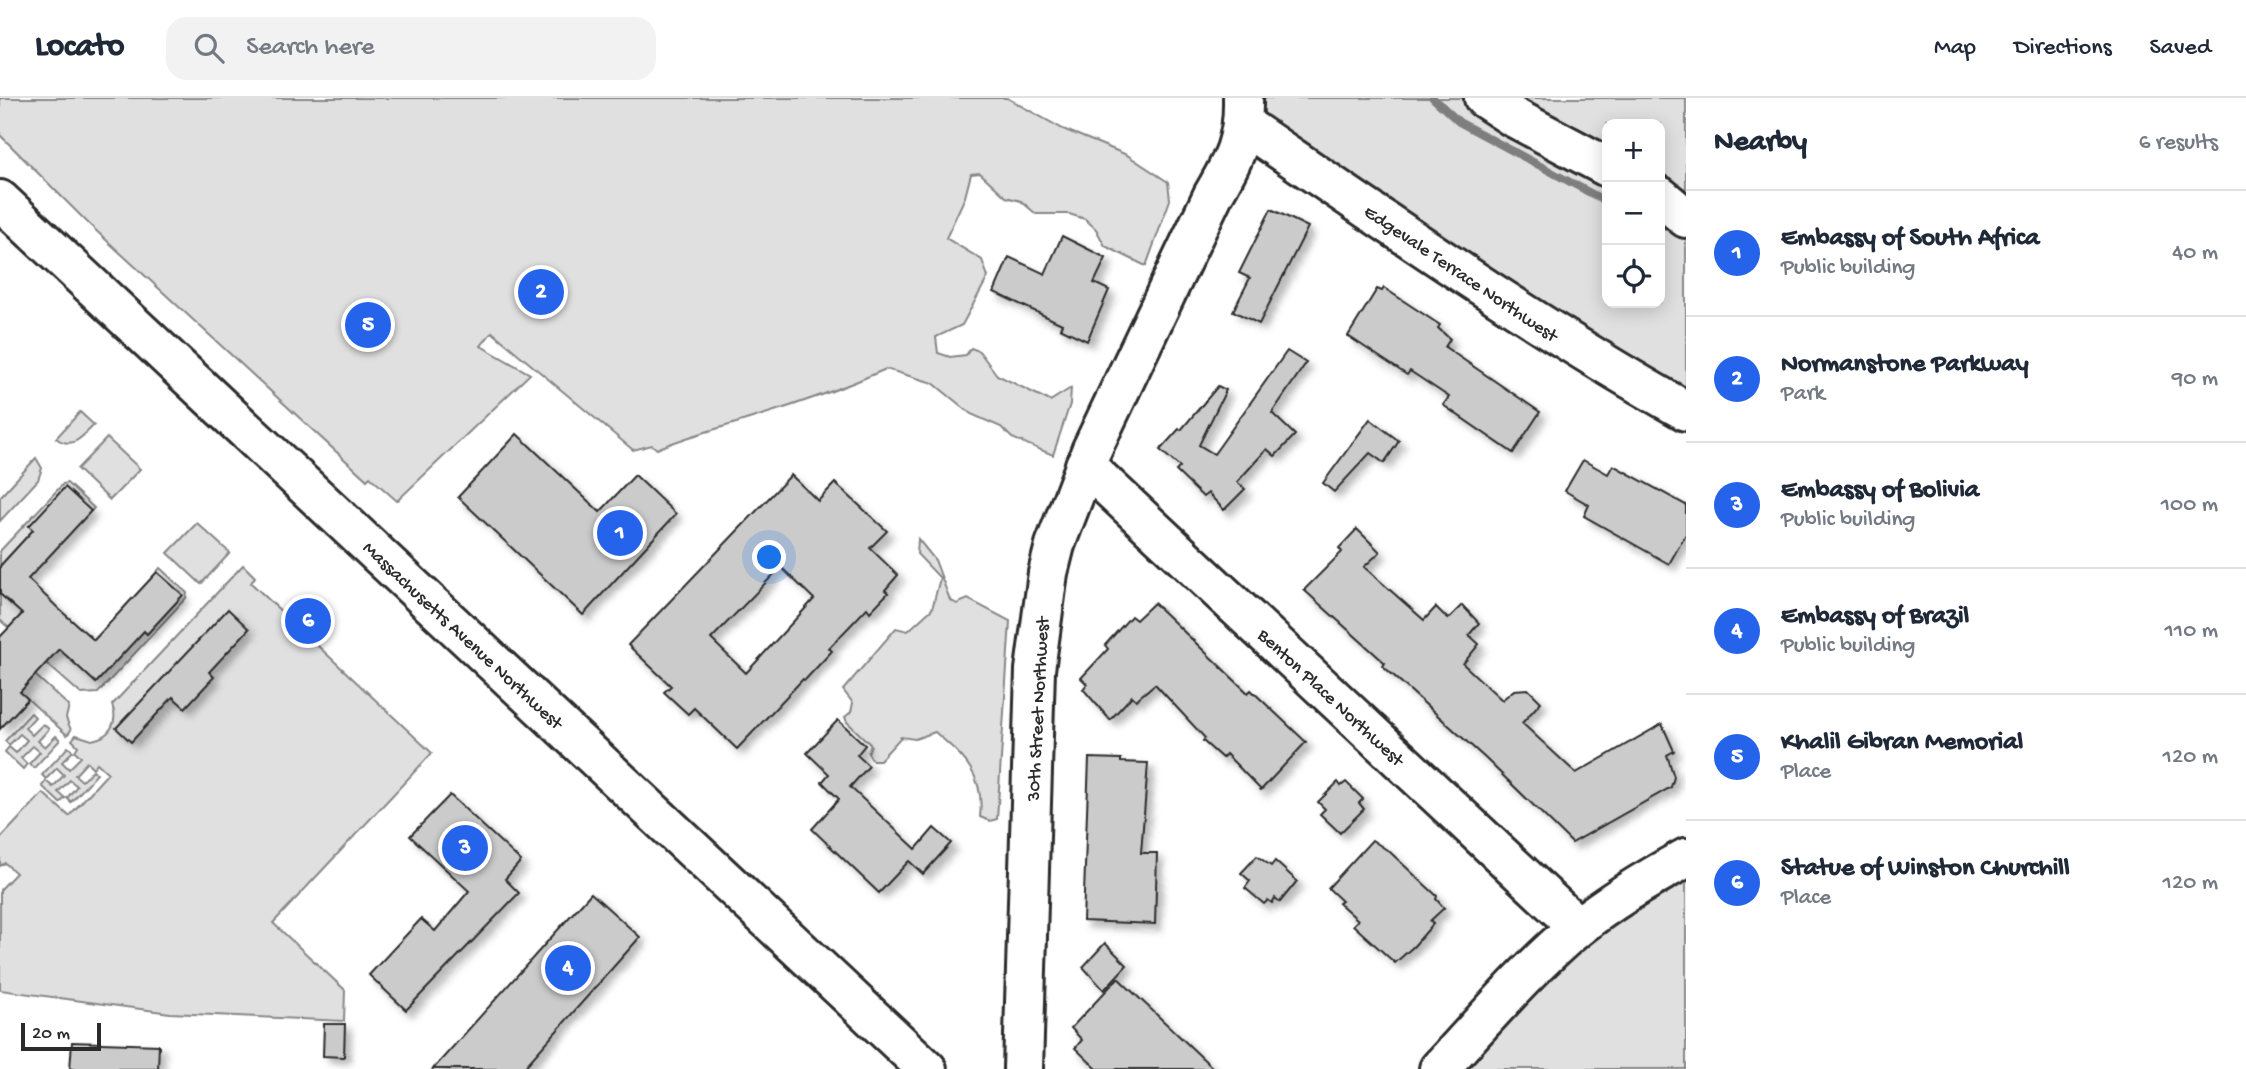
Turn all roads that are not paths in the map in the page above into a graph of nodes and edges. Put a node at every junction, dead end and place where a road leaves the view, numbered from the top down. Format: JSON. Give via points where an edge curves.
{"nodes":[{"id":1,"x":1484,"y":98,"type":"edge"},
{"id":2,"x":1243,"y":111,"type":"edge"},
{"id":3,"x":1602,"y":164,"type":"edge"},
{"id":4,"x":0,"y":200,"type":"edge"},
{"id":5,"x":1686,"y":411,"type":"edge"},
{"id":6,"x":1085,"y":465,"type":"junction"},
{"id":7,"x":1686,"y":858,"type":"edge"},
{"id":8,"x":1578,"y":927,"type":"junction"},
{"id":9,"x":928,"y":1069,"type":"edge"},
{"id":10,"x":1023,"y":1069,"type":"edge"},
{"id":11,"x":1439,"y":1069,"type":"edge"}],
"edges":[{"from":1,"to":3,"type":"street"},
{"from":2,"to":5,"type":"street","name":"Edgevale Terrace Northwest","via":[[1507,304]]},
{"from":2,"to":6,"type":"street","name":"30th Street Northwest","via":[[1235,156]]},
{"from":4,"to":9,"type":"street","name":"Massachusetts Avenue Northwest"},
{"from":6,"to":8,"type":"street","name":"Benton Place Northwest"},
{"from":6,"to":10,"type":"street","name":"30th Street Northwest","via":[[1055,545],[1035,670]]},
{"from":7,"to":8,"type":"street"},
{"from":8,"to":11,"type":"street"}]}
